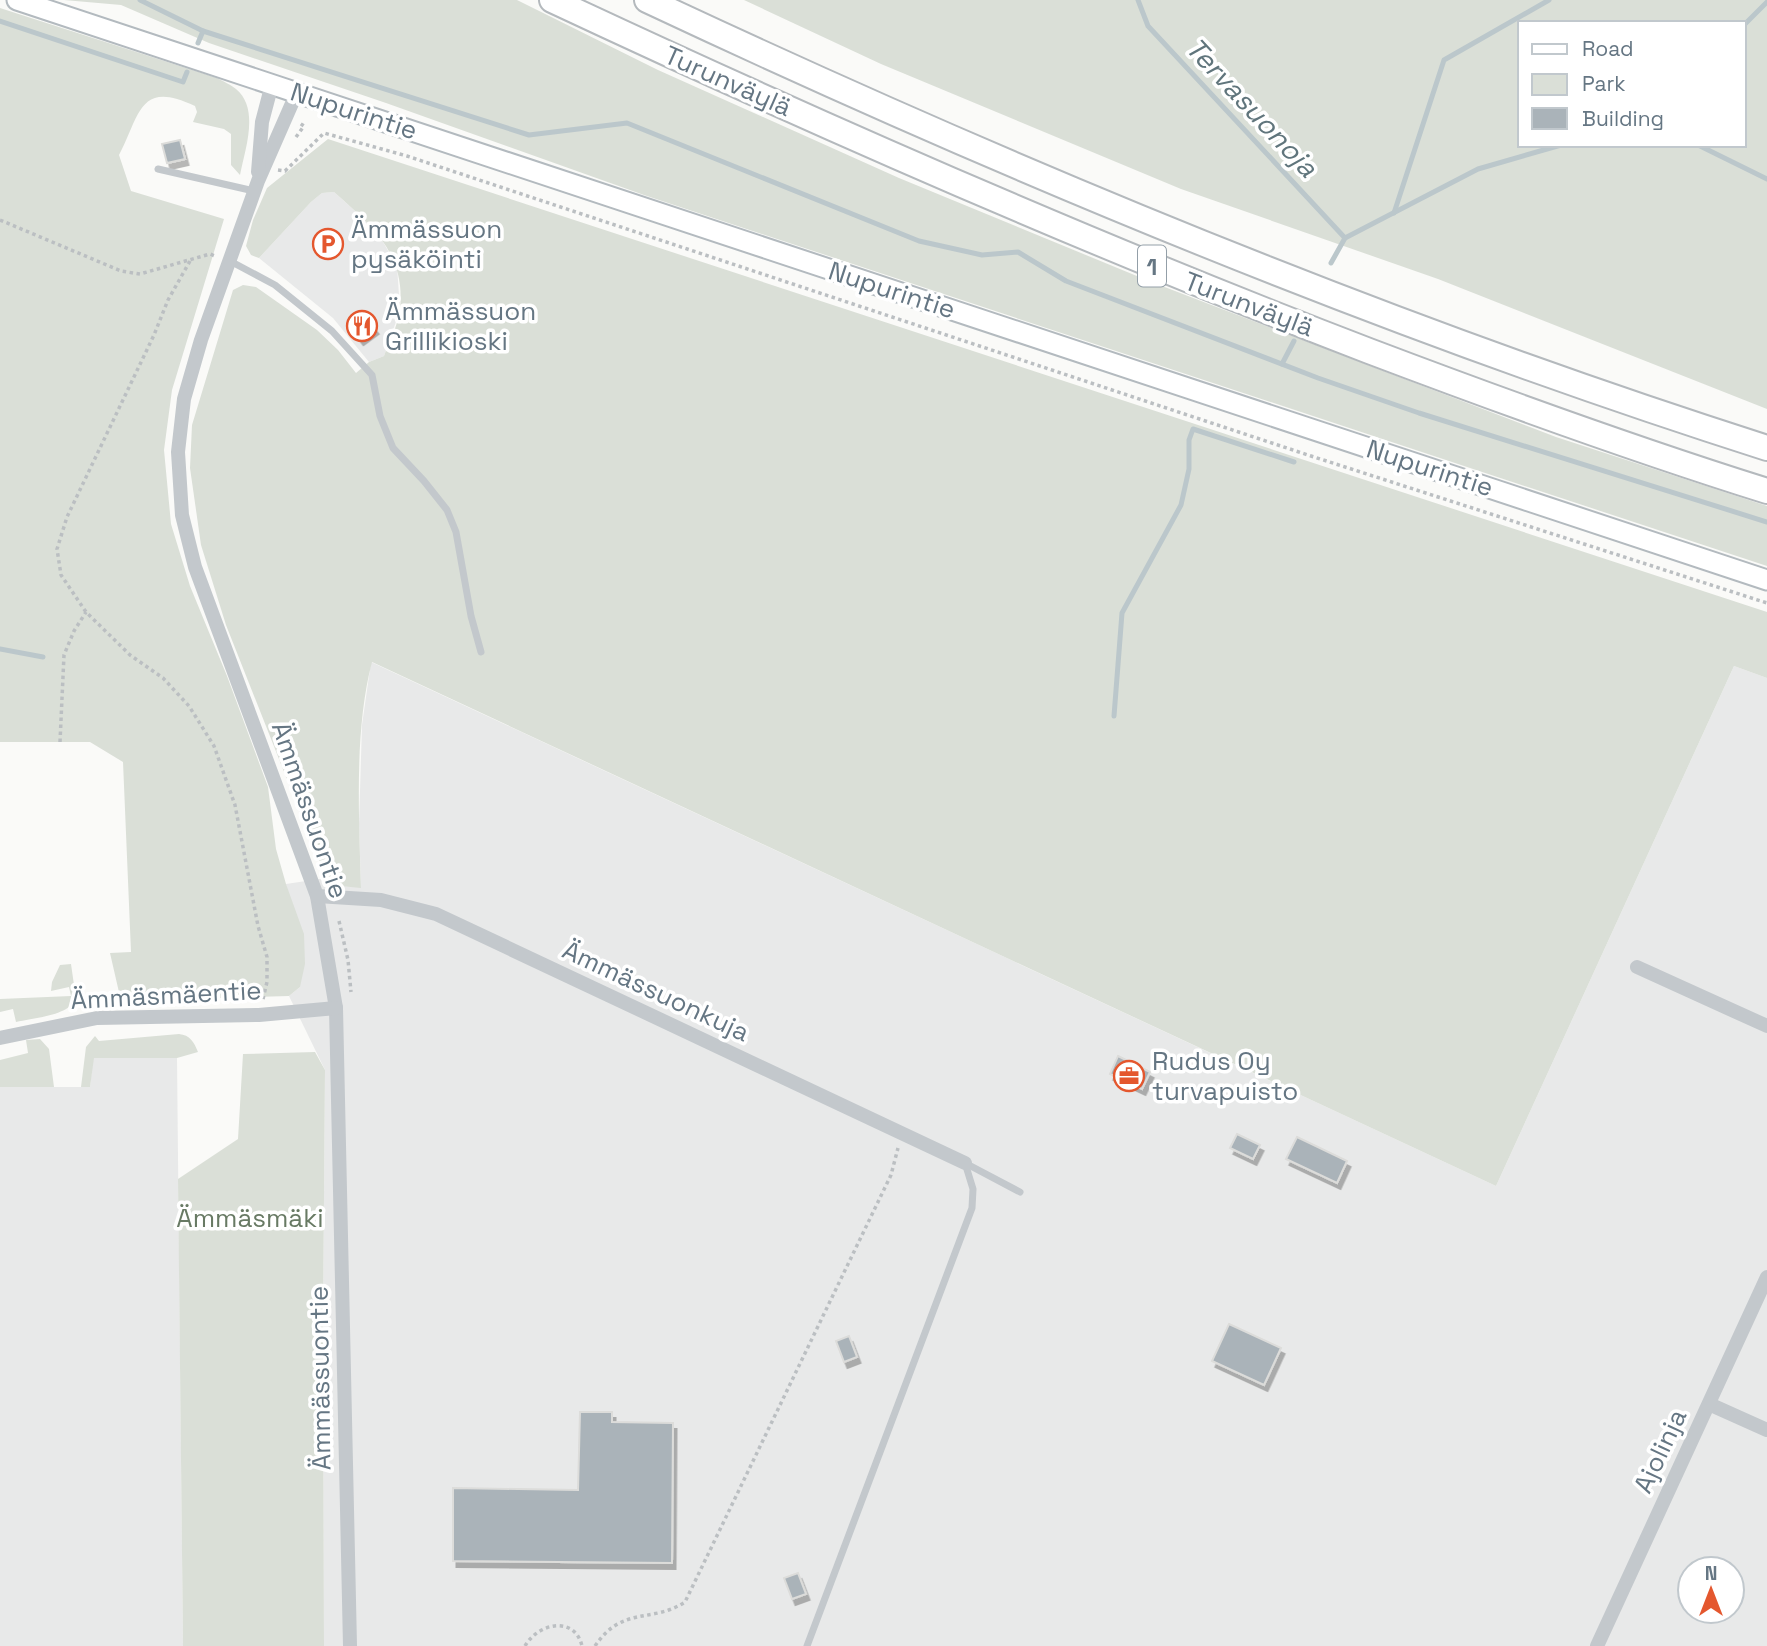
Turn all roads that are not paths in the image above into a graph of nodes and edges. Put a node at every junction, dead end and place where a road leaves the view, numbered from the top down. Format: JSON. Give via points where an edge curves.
{"nodes":[{"id":1,"x":17,"y":0,"type":"edge"},
{"id":2,"x":552,"y":0,"type":"edge"},
{"id":3,"x":647,"y":0,"type":"edge"},
{"id":4,"x":272,"y":84,"type":"junction"},
{"id":5,"x":297,"y":92,"type":"junction"},
{"id":6,"x":158,"y":169,"type":"dead end"},
{"id":7,"x":256,"y":186,"type":"junction"},
{"id":8,"x":230,"y":261,"type":"junction"},
{"id":9,"x":1767,"y":448,"type":"edge"},
{"id":10,"x":1767,"y":491,"type":"edge"},
{"id":11,"x":1767,"y":580,"type":"edge"},
{"id":12,"x":481,"y":652,"type":"dead end"},
{"id":13,"x":317,"y":896,"type":"junction"},
{"id":14,"x":1637,"y":967,"type":"dead end"},
{"id":15,"x":336,"y":1008,"type":"junction"},
{"id":16,"x":1767,"y":1026,"type":"edge"},
{"id":17,"x":0,"y":1038,"type":"edge"},
{"id":18,"x":965,"y":1163,"type":"junction"},
{"id":19,"x":1020,"y":1192,"type":"dead end"},
{"id":20,"x":1767,"y":1277,"type":"edge"},
{"id":21,"x":1709,"y":1404,"type":"junction"},
{"id":22,"x":1767,"y":1430,"type":"edge"},
{"id":23,"x":350,"y":1646,"type":"edge"},
{"id":24,"x":807,"y":1646,"type":"edge"},
{"id":25,"x":1597,"y":1646,"type":"edge"}],
"edges":[{"from":1,"to":4,"type":"main road","name":"Nupurintie"},
{"from":2,"to":10,"type":"highway","name":"Turunväylä","number":"1","via":[[714,76],[1160,269],[1440,378]]},
{"from":3,"to":9,"type":"highway","name":"Turunväylä","number":"1","via":[[1177,234],[1595,390]]},
{"from":4,"to":5,"type":"main road","name":"Nupurintie"},
{"from":4,"to":7,"type":"street","name":"Ämmässuontie","via":[[262,122]]},
{"from":5,"to":7,"type":"street","name":"Ämmässuontie"},
{"from":5,"to":11,"type":"main road","name":"Nupurintie"},
{"from":6,"to":7,"type":"lane"},
{"from":7,"to":8,"type":"street","name":"Ämmässuontie"},
{"from":8,"to":12,"type":"lane","via":[[284,292],[332,331],[372,374],[380,416],[393,448],[447,510],[456,532]]},
{"from":8,"to":13,"type":"street","name":"Ämmässuontie","via":[[184,400],[178,452],[181,514],[195,567]]},
{"from":13,"to":15,"type":"street","name":"Ämmässuontie"},
{"from":13,"to":18,"type":"street","name":"Ämmässuonkuja","via":[[381,900],[436,914]]},
{"from":14,"to":16,"type":"street"},
{"from":15,"to":17,"type":"street","name":"Ämmäsmäentie","via":[[97,1018]]},
{"from":15,"to":23,"type":"street","name":"Ämmässuontie"},
{"from":18,"to":19,"type":"lane"},
{"from":18,"to":24,"type":"lane","via":[[973,1189],[972,1208]]},
{"from":20,"to":21,"type":"street","name":"Ajolinja"},
{"from":21,"to":22,"type":"street"},
{"from":21,"to":25,"type":"street","name":"Ajolinja"}]}
